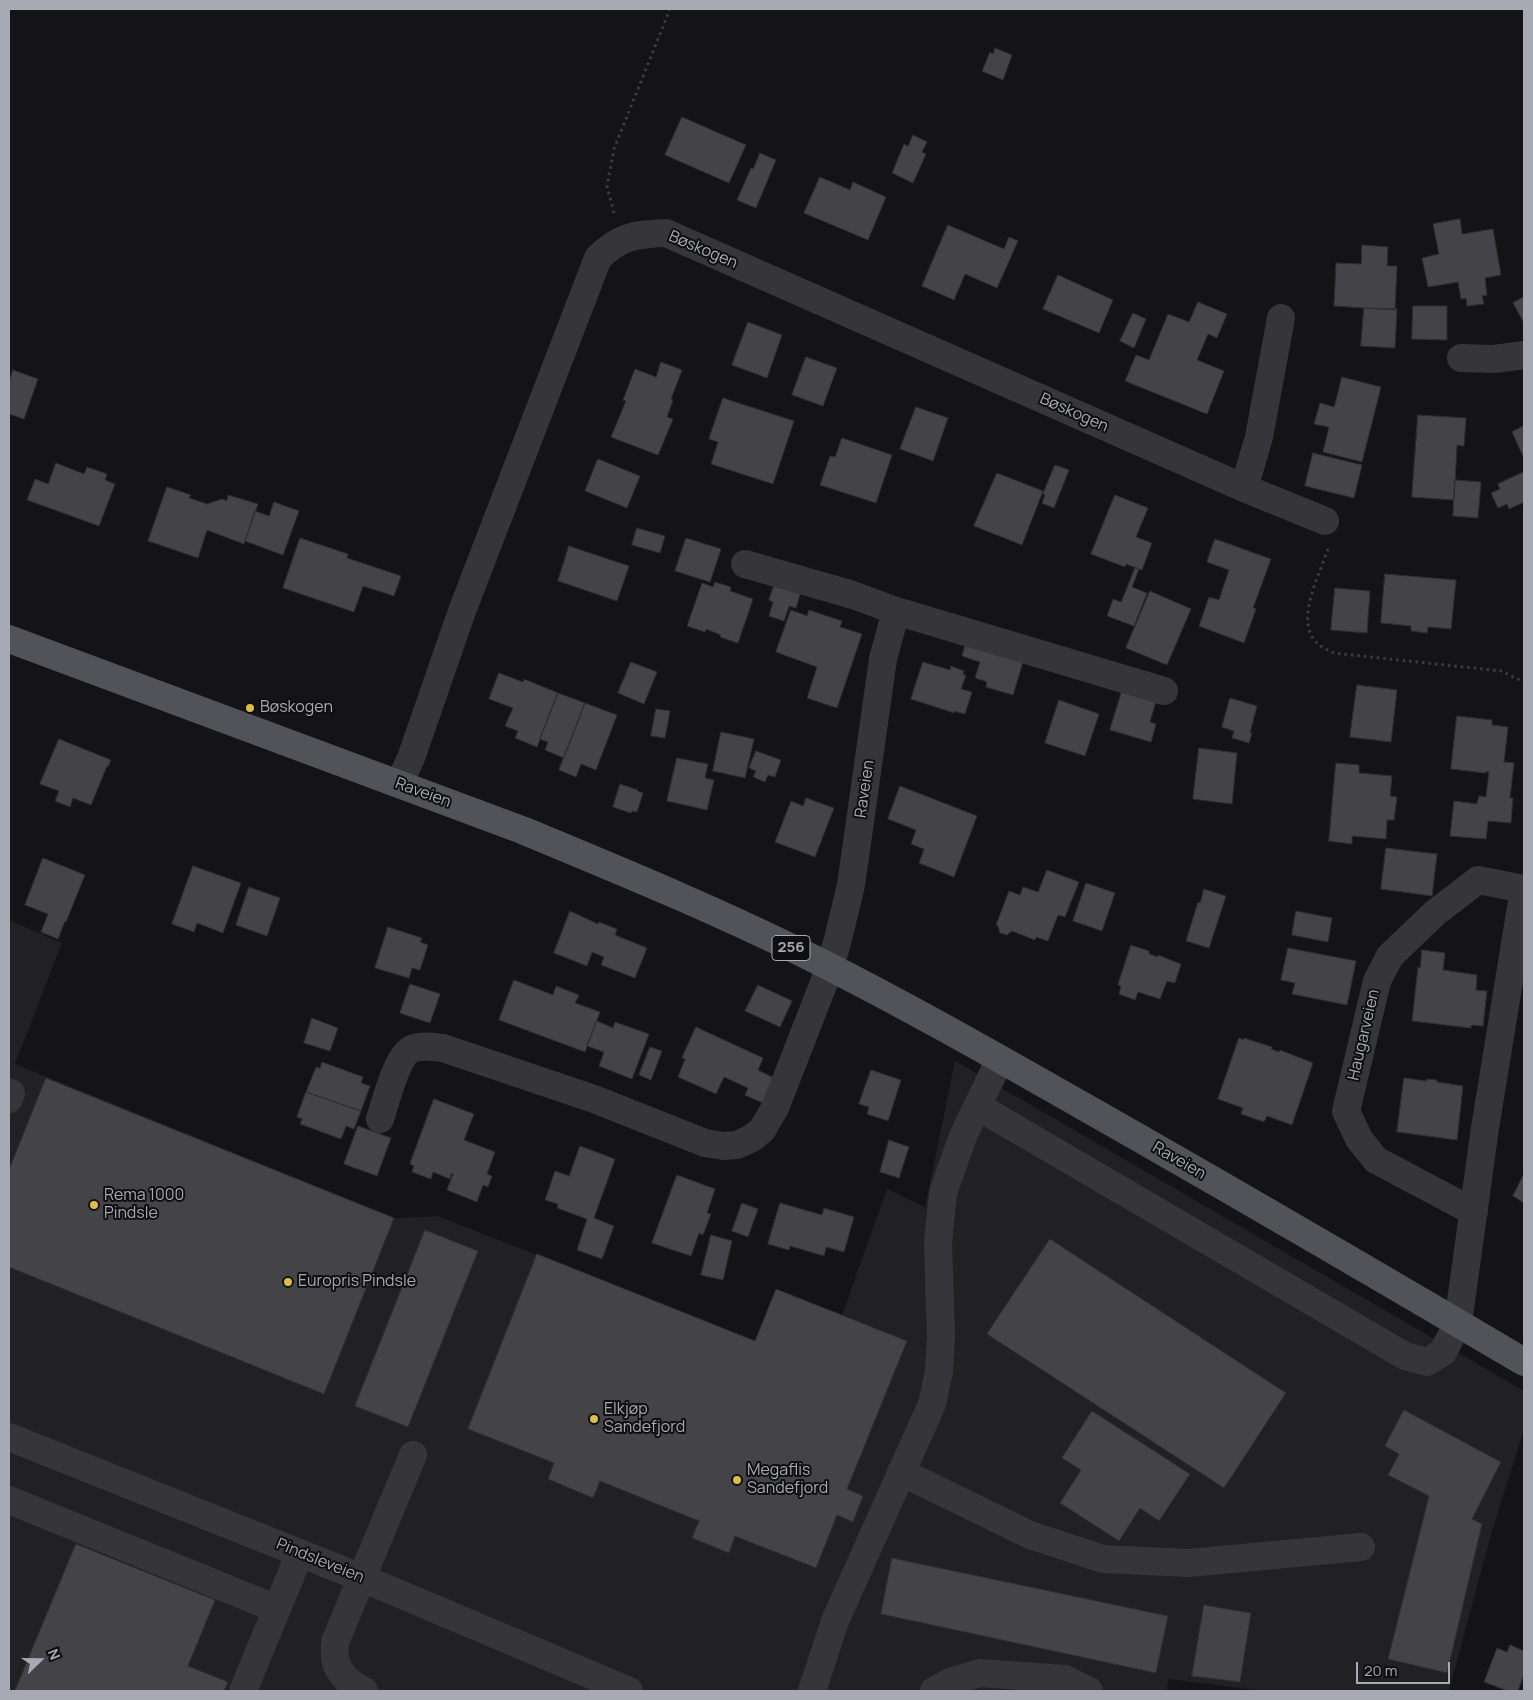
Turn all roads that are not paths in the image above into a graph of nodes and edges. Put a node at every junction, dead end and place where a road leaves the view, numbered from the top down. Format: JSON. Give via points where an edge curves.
{"nodes":[{"id":1,"x":1281,"y":318,"type":"dead end"},
{"id":2,"x":1524,"y":355,"type":"edge"},
{"id":3,"x":1461,"y":358,"type":"dead end"},
{"id":4,"x":1244,"y":488,"type":"junction"},
{"id":5,"x":1325,"y":521,"type":"road end"},
{"id":6,"x":745,"y":564,"type":"dead end"},
{"id":7,"x":896,"y":611,"type":"junction"},
{"id":8,"x":9,"y":639,"type":"edge"},
{"id":9,"x":1164,"y":691,"type":"dead end"},
{"id":10,"x":399,"y":784,"type":"junction"},
{"id":11,"x":1524,"y":889,"type":"edge"},
{"id":12,"x":830,"y":967,"type":"junction"},
{"id":13,"x":1000,"y":1059,"type":"junction"},
{"id":14,"x":977,"y":1106,"type":"junction"},
{"id":15,"x":380,"y":1119,"type":"dead end"},
{"id":16,"x":1474,"y":1212,"type":"junction"},
{"id":17,"x":1458,"y":1324,"type":"junction"},
{"id":18,"x":1524,"y":1362,"type":"edge"},
{"id":19,"x":9,"y":1437,"type":"edge"},
{"id":20,"x":413,"y":1455,"type":"dead end"},
{"id":21,"x":901,"y":1472,"type":"junction"},
{"id":22,"x":9,"y":1500,"type":"edge"},
{"id":23,"x":1361,"y":1547,"type":"dead end"},
{"id":24,"x":300,"y":1553,"type":"junction"},
{"id":25,"x":362,"y":1578,"type":"junction"},
{"id":26,"x":277,"y":1609,"type":"junction"},
{"id":27,"x":243,"y":1691,"type":"edge"},
{"id":28,"x":364,"y":1691,"type":"edge"},
{"id":29,"x":629,"y":1691,"type":"edge"},
{"id":30,"x":812,"y":1691,"type":"edge"},
{"id":31,"x":934,"y":1691,"type":"edge"},
{"id":32,"x":1089,"y":1691,"type":"edge"}],
"edges":[{"from":1,"to":4,"type":"street","via":[[1259,437]]},
{"from":2,"to":3,"type":"street","via":[[1494,359]]},
{"from":4,"to":5,"type":"street","name":"Bøskogen"},
{"from":4,"to":10,"type":"street","name":"Bøskogen","via":[[666,233],[642,234],[622,240],[598,258]]},
{"from":6,"to":7,"type":"street"},
{"from":7,"to":9,"type":"street"},
{"from":7,"to":12,"type":"street","name":"Raveien","via":[[883,659],[851,885]]},
{"from":8,"to":10,"type":"main road","name":"Raveien","number":"256"},
{"from":10,"to":12,"type":"main road","name":"Raveien","number":"256","via":[[604,864]]},
{"from":11,"to":16,"type":"street","name":"Haugarveien"},
{"from":11,"to":16,"type":"street","name":"Haugarveien","via":[[1478,880],[1434,913],[1390,956],[1377,981],[1346,1111],[1359,1139],[1376,1160]]},
{"from":12,"to":13,"type":"main road","name":"Raveien","number":"256"},
{"from":12,"to":15,"type":"street","via":[[775,1108],[762,1130],[737,1145],[705,1143],[594,1099],[443,1048],[426,1046],[411,1049],[401,1057]]},
{"from":13,"to":14,"type":"street"},
{"from":13,"to":17,"type":"main road","name":"Raveien","number":"256"},
{"from":14,"to":17,"type":"street","via":[[1405,1356],[1427,1362],[1443,1352]]},
{"from":14,"to":21,"type":"street","via":[[943,1192],[938,1242],[940,1371],[932,1404]]},
{"from":16,"to":17,"type":"street","name":"Haugarveien"},
{"from":17,"to":18,"type":"main road","name":"Raveien","number":"256"},
{"from":19,"to":24,"type":"street","name":"Pindsleveien"},
{"from":20,"to":25,"type":"street"},
{"from":21,"to":23,"type":"street","via":[[1030,1535],[1103,1559],[1189,1563]]},
{"from":21,"to":30,"type":"street","via":[[835,1621]]},
{"from":22,"to":26,"type":"street"},
{"from":24,"to":25,"type":"street","name":"Pindsleveien"},
{"from":24,"to":26,"type":"street"},
{"from":25,"to":28,"type":"street","via":[[335,1642],[335,1662],[345,1678]]},
{"from":25,"to":29,"type":"street","name":"Pindsleveien"},
{"from":26,"to":27,"type":"street"},
{"from":31,"to":32,"type":"street","via":[[950,1682],[980,1673],[1065,1679]]}]}
